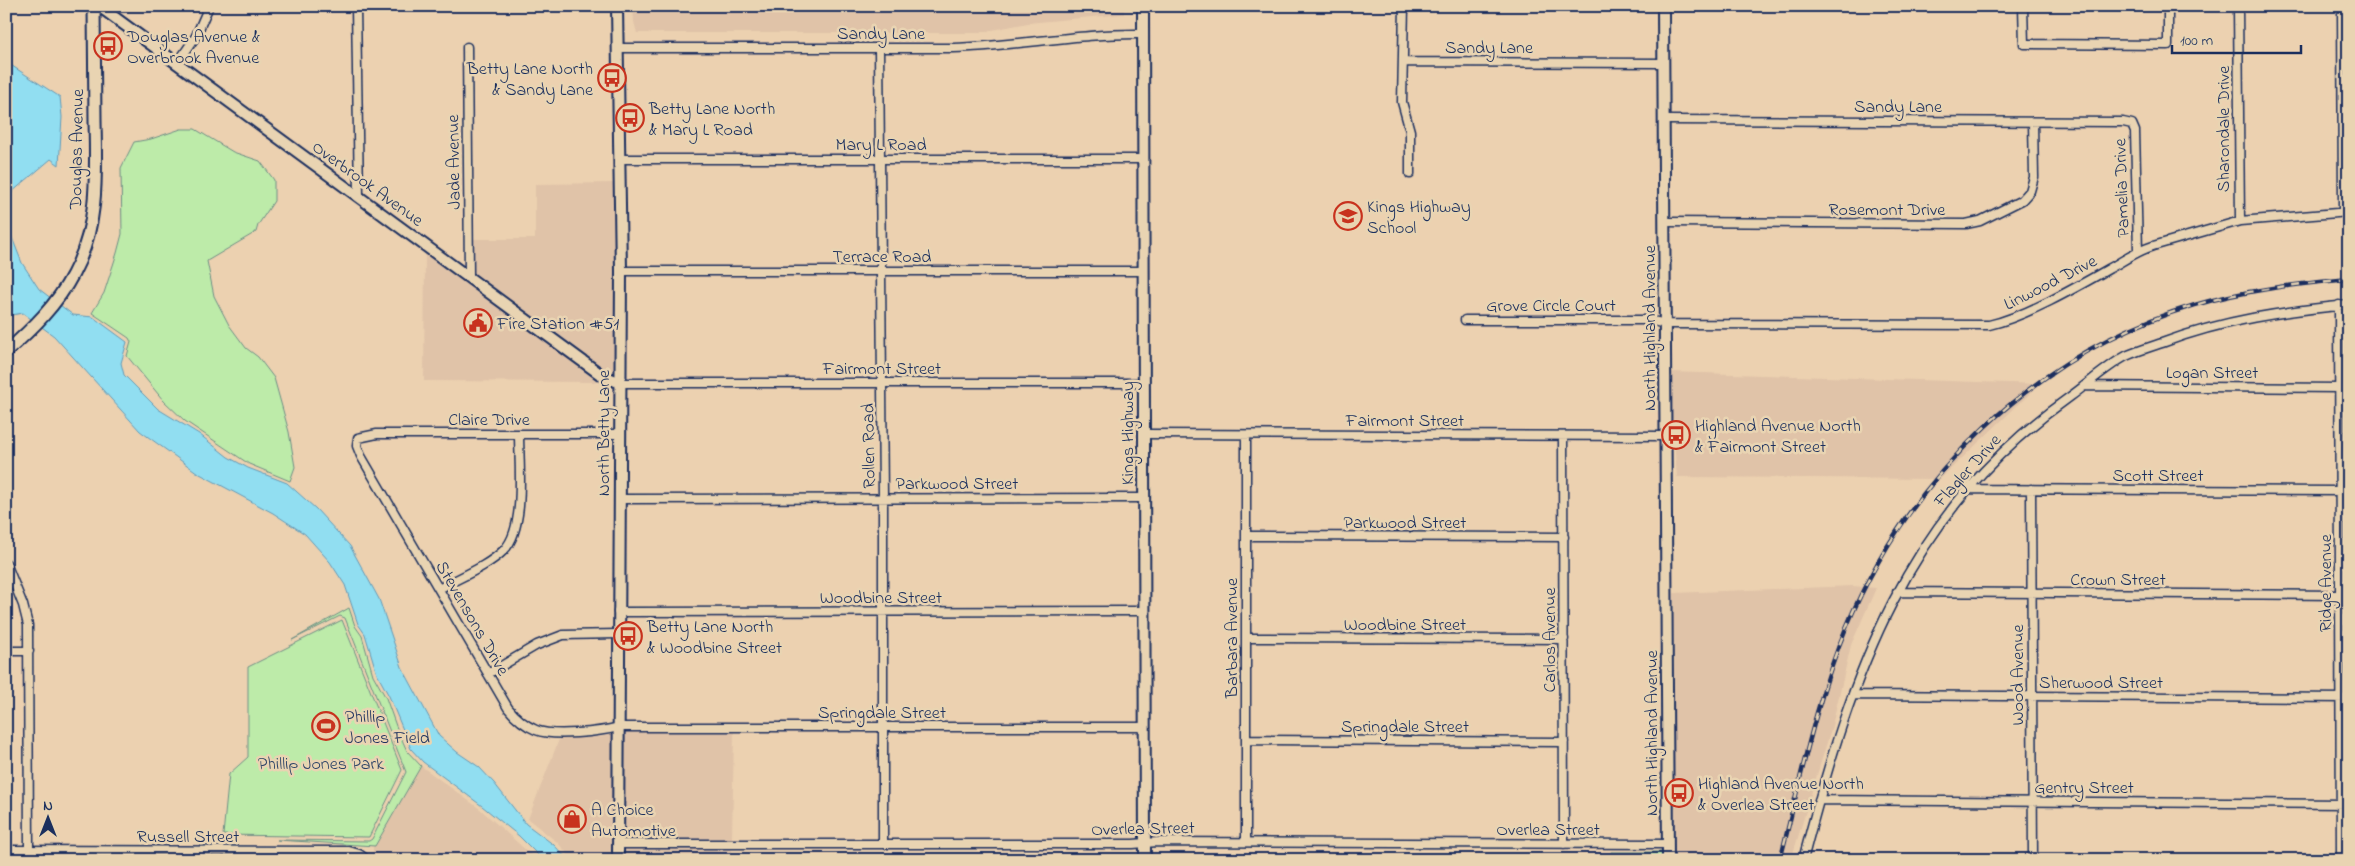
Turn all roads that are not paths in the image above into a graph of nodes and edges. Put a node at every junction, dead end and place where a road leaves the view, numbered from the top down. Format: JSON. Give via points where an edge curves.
{"nodes":[{"id":1,"x":94,"y":6,"type":"edge"},
{"id":2,"x":99,"y":6,"type":"edge"},
{"id":3,"x":209,"y":6,"type":"edge"},
{"id":4,"x":356,"y":6,"type":"edge"},
{"id":5,"x":618,"y":6,"type":"edge"},
{"id":6,"x":1143,"y":6,"type":"edge"},
{"id":7,"x":1404,"y":6,"type":"edge"},
{"id":8,"x":1663,"y":6,"type":"edge"},
{"id":9,"x":2024,"y":6,"type":"edge"},
{"id":10,"x":2168,"y":6,"type":"edge"},
{"id":11,"x":2238,"y":6,"type":"edge"},
{"id":12,"x":2342,"y":6,"type":"edge"},
{"id":13,"x":1143,"y":34,"type":"junction"},
{"id":14,"x":467,"y":48,"type":"dead end"},
{"id":15,"x":618,"y":48,"type":"junction"},
{"id":16,"x":879,"y":48,"type":"junction"},
{"id":17,"x":1404,"y":62,"type":"junction"},
{"id":18,"x":1663,"y":63,"type":"junction"},
{"id":19,"x":177,"y":64,"type":"junction"},
{"id":20,"x":1664,"y":120,"type":"junction"},
{"id":21,"x":2033,"y":122,"type":"junction"},
{"id":22,"x":2132,"y":124,"type":"joint"},
{"id":23,"x":620,"y":159,"type":"junction"},
{"id":24,"x":880,"y":159,"type":"junction"},
{"id":25,"x":1142,"y":159,"type":"junction"},
{"id":26,"x":1410,"y":174,"type":"dead end"},
{"id":27,"x":359,"y":196,"type":"junction"},
{"id":28,"x":2346,"y":212,"type":"edge"},
{"id":29,"x":2240,"y":221,"type":"junction"},
{"id":30,"x":1665,"y":222,"type":"junction"},
{"id":31,"x":2138,"y":250,"type":"junction"},
{"id":32,"x":621,"y":271,"type":"junction"},
{"id":33,"x":880,"y":271,"type":"junction"},
{"id":34,"x":1142,"y":271,"type":"junction"},
{"id":35,"x":469,"y":276,"type":"junction"},
{"id":36,"x":2349,"y":304,"type":"edge"},
{"id":37,"x":2339,"y":306,"type":"junction"},
{"id":38,"x":1465,"y":320,"type":"dead end"},
{"id":39,"x":1666,"y":324,"type":"junction"},
{"id":40,"x":27,"y":333,"type":"junction"},
{"id":41,"x":6,"y":344,"type":"edge"},
{"id":42,"x":6,"y":352,"type":"edge"},
{"id":43,"x":882,"y":383,"type":"junction"},
{"id":44,"x":1143,"y":383,"type":"junction"},
{"id":45,"x":620,"y":384,"type":"junction"},
{"id":46,"x":2084,"y":386,"type":"junction"},
{"id":47,"x":2340,"y":388,"type":"junction"},
{"id":48,"x":519,"y":434,"type":"junction"},
{"id":49,"x":620,"y":434,"type":"junction"},
{"id":50,"x":1144,"y":434,"type":"junction"},
{"id":51,"x":1246,"y":434,"type":"junction"},
{"id":52,"x":1563,"y":436,"type":"junction"},
{"id":53,"x":1666,"y":436,"type":"junction"},
{"id":54,"x":358,"y":438,"type":"joint"},
{"id":55,"x":1968,"y":489,"type":"junction"},
{"id":56,"x":2031,"y":489,"type":"junction"},
{"id":57,"x":2339,"y":491,"type":"junction"},
{"id":58,"x":2349,"y":491,"type":"edge"},
{"id":59,"x":619,"y":498,"type":"junction"},
{"id":60,"x":883,"y":498,"type":"junction"},
{"id":61,"x":1144,"y":498,"type":"junction"},
{"id":62,"x":1246,"y":536,"type":"junction"},
{"id":63,"x":1564,"y":538,"type":"junction"},
{"id":64,"x":6,"y":563,"type":"edge"},
{"id":65,"x":439,"y":589,"type":"junction"},
{"id":66,"x":1897,"y":592,"type":"junction"},
{"id":67,"x":2031,"y":593,"type":"junction"},
{"id":68,"x":2340,"y":595,"type":"junction"},
{"id":69,"x":1143,"y":611,"type":"junction"},
{"id":70,"x":618,"y":612,"type":"junction"},
{"id":71,"x":882,"y":612,"type":"junction"},
{"id":72,"x":618,"y":634,"type":"junction"},
{"id":73,"x":1246,"y":638,"type":"junction"},
{"id":74,"x":1564,"y":640,"type":"junction"},
{"id":75,"x":6,"y":651,"type":"edge"},
{"id":76,"x":29,"y":651,"type":"junction"},
{"id":77,"x":488,"y":674,"type":"junction"},
{"id":78,"x":1853,"y":695,"type":"junction"},
{"id":79,"x":2032,"y":696,"type":"junction"},
{"id":80,"x":2345,"y":698,"type":"edge"},
{"id":81,"x":883,"y":726,"type":"junction"},
{"id":82,"x":619,"y":727,"type":"junction"},
{"id":83,"x":1144,"y":727,"type":"junction"},
{"id":84,"x":1246,"y":740,"type":"junction"},
{"id":85,"x":1564,"y":742,"type":"junction"},
{"id":86,"x":1819,"y":800,"type":"junction"},
{"id":87,"x":2033,"y":802,"type":"junction"},
{"id":88,"x":2345,"y":804,"type":"edge"},
{"id":89,"x":1246,"y":842,"type":"junction"},
{"id":90,"x":1145,"y":843,"type":"junction"},
{"id":91,"x":618,"y":844,"type":"junction"},
{"id":92,"x":884,"y":844,"type":"junction"},
{"id":93,"x":1564,"y":844,"type":"junction"},
{"id":94,"x":1667,"y":844,"type":"junction"},
{"id":95,"x":6,"y":850,"type":"edge"},
{"id":96,"x":29,"y":850,"type":"junction"},
{"id":97,"x":112,"y":855,"type":"edge"},
{"id":98,"x":367,"y":860,"type":"edge"},
{"id":99,"x":618,"y":860,"type":"edge"},
{"id":100,"x":1145,"y":860,"type":"edge"},
{"id":101,"x":1668,"y":860,"type":"edge"},
{"id":102,"x":1803,"y":860,"type":"edge"},
{"id":103,"x":2033,"y":860,"type":"edge"},
{"id":104,"x":2341,"y":860,"type":"edge"}],
"edges":[{"from":1,"to":40,"type":"main road","name":"Douglas Avenue","via":[[95,199],[78,263],[48,312]]},
{"from":2,"to":19,"type":"street","name":"Overbrook Avenue"},
{"from":3,"to":19,"type":"street","via":[[196,36]]},
{"from":4,"to":27,"type":"street"},
{"from":5,"to":15,"type":"street","name":"North Betty Lane"},
{"from":6,"to":13,"type":"street","name":"Kings Highway"},
{"from":7,"to":17,"type":"street"},
{"from":8,"to":18,"type":"street","name":"North Highland Avenue"},
{"from":9,"to":10,"type":"street","via":[[2024,44],[2168,45]]},
{"from":11,"to":29,"type":"street","name":"Sharondale Drive"},
{"from":12,"to":28,"type":"street"},
{"from":13,"to":16,"type":"street","name":"Sandy Lane","via":[[1084,35],[988,47]]},
{"from":13,"to":25,"type":"street","name":"Kings Highway"},
{"from":14,"to":35,"type":"street","name":"Jade Avenue"},
{"from":15,"to":16,"type":"street","name":"Sandy Lane"},
{"from":15,"to":23,"type":"street","name":"North Betty Lane"},
{"from":16,"to":24,"type":"street","name":"Rollen Road"},
{"from":17,"to":18,"type":"street","name":"Sandy Lane"},
{"from":17,"to":26,"type":"street","via":[[1402,102],[1410,132]]},
{"from":18,"to":20,"type":"street","name":"North Highland Avenue"},
{"from":19,"to":27,"type":"street","name":"Overbrook Avenue"},
{"from":20,"to":21,"type":"street","name":"Sandy Lane"},
{"from":20,"to":30,"type":"street","name":"North Highland Avenue"},
{"from":21,"to":22,"type":"street","name":"Sandy Lane"},
{"from":21,"to":30,"type":"street","name":"Rosemont Drive","via":[[2034,177],[2030,191],[2022,200],[1980,221],[1966,224]]},
{"from":22,"to":31,"type":"street","name":"Pamelia Drive","via":[[2135,131]]},
{"from":23,"to":24,"type":"street","name":"Mary L Road"},
{"from":23,"to":32,"type":"street","name":"North Betty Lane"},
{"from":24,"to":25,"type":"street","name":"Mary L Road"},
{"from":24,"to":33,"type":"street","name":"Rollen Road"},
{"from":25,"to":34,"type":"street","name":"Kings Highway"},
{"from":27,"to":35,"type":"street","name":"Overbrook Avenue"},
{"from":28,"to":29,"type":"street","name":"Linwood Drive"},
{"from":29,"to":31,"type":"street","name":"Linwood Drive"},
{"from":30,"to":39,"type":"street","name":"North Highland Avenue"},
{"from":31,"to":39,"type":"street","name":"Linwood Drive","via":[[2113,267],[2010,320],[1989,325]]},
{"from":32,"to":33,"type":"street","name":"Terrace Road"},
{"from":32,"to":45,"type":"street","name":"North Betty Lane"},
{"from":33,"to":34,"type":"street","name":"Terrace Road"},
{"from":33,"to":43,"type":"street","name":"Rollen Road"},
{"from":34,"to":44,"type":"street","name":"Kings Highway"},
{"from":35,"to":45,"type":"street","name":"Overbrook Avenue","via":[[600,374]]},
{"from":36,"to":37,"type":"street","name":"Flagler Drive"},
{"from":37,"to":46,"type":"street","name":"Flagler Drive","via":[[2248,317],[2178,337],[2128,356]]},
{"from":37,"to":47,"type":"street","name":"Ridge Avenue"},
{"from":38,"to":39,"type":"street","name":"Grove Circle Court","via":[[1648,320]]},
{"from":39,"to":53,"type":"street","name":"North Highland Avenue"},
{"from":40,"to":41,"type":"main road","name":"Douglas Avenue"},
{"from":40,"to":42,"type":"main road","name":"Douglas Avenue"},
{"from":43,"to":44,"type":"street","name":"Fairmont Street"},
{"from":43,"to":45,"type":"street","name":"Fairmont Street"},
{"from":43,"to":60,"type":"street","name":"Rollen Road"},
{"from":44,"to":50,"type":"street","name":"Kings Highway"},
{"from":45,"to":49,"type":"street","name":"North Betty Lane"},
{"from":46,"to":47,"type":"street","name":"Logan Street"},
{"from":46,"to":55,"type":"street","name":"Flagler Drive","via":[[2021,434],[1992,460]]},
{"from":47,"to":57,"type":"street","name":"Ridge Avenue"},
{"from":48,"to":49,"type":"street","name":"Claire Drive"},
{"from":48,"to":54,"type":"street","name":"Claire Drive","via":[[377,434]]},
{"from":48,"to":65,"type":"street","via":[[518,513],[512,540],[495,557]]},
{"from":49,"to":59,"type":"street","name":"North Betty Lane"},
{"from":50,"to":51,"type":"street","name":"Fairmont Street"},
{"from":50,"to":61,"type":"street","name":"Kings Highway"},
{"from":51,"to":52,"type":"street","name":"Fairmont Street"},
{"from":51,"to":62,"type":"street","name":"Barbara Avenue"},
{"from":52,"to":53,"type":"street","name":"Fairmont Street"},
{"from":52,"to":63,"type":"street","name":"Carlos Avenue"},
{"from":53,"to":94,"type":"street","name":"North Highland Avenue"},
{"from":54,"to":65,"type":"street","name":"Stevensons Drive","via":[[361,456]]},
{"from":55,"to":56,"type":"street","name":"Scott Street"},
{"from":55,"to":66,"type":"street","name":"Flagler Drive","via":[[1937,526]]},
{"from":56,"to":57,"type":"street","name":"Scott Street"},
{"from":56,"to":67,"type":"street","name":"Wood Avenue"},
{"from":57,"to":58,"type":"street","name":"Scott Street"},
{"from":57,"to":68,"type":"street","name":"Ridge Avenue"},
{"from":59,"to":60,"type":"street","name":"Parkwood Street"},
{"from":59,"to":70,"type":"street","name":"North Betty Lane"},
{"from":60,"to":61,"type":"street","name":"Parkwood Street"},
{"from":60,"to":71,"type":"street","name":"Rollen Road"},
{"from":61,"to":69,"type":"street","name":"Kings Highway"},
{"from":62,"to":63,"type":"street","name":"Parkwood Street"},
{"from":62,"to":73,"type":"street","name":"Barbara Avenue"},
{"from":63,"to":74,"type":"street","name":"Carlos Avenue"},
{"from":64,"to":76,"type":"street","via":[[26,614]]},
{"from":65,"to":77,"type":"street","name":"Stevensons Drive"},
{"from":66,"to":67,"type":"street","name":"Crown Street"},
{"from":66,"to":78,"type":"street","name":"Flagler Drive","via":[[1866,656]]},
{"from":67,"to":68,"type":"street","name":"Crown Street"},
{"from":67,"to":79,"type":"street","name":"Wood Avenue"},
{"from":68,"to":80,"type":"street","name":"Ridge Avenue"},
{"from":69,"to":71,"type":"street","name":"Woodbine Street"},
{"from":69,"to":83,"type":"street","name":"Kings Highway"},
{"from":70,"to":71,"type":"street","name":"Woodbine Street"},
{"from":70,"to":72,"type":"street","name":"North Betty Lane"},
{"from":71,"to":81,"type":"street","name":"Rollen Road"},
{"from":72,"to":77,"type":"street","via":[[563,635],[537,645]]},
{"from":72,"to":82,"type":"street","name":"North Betty Lane"},
{"from":73,"to":74,"type":"street","name":"Woodbine Street"},
{"from":73,"to":84,"type":"street","name":"Barbara Avenue"},
{"from":74,"to":85,"type":"street","name":"Carlos Avenue"},
{"from":75,"to":76,"type":"street"},
{"from":76,"to":96,"type":"street"},
{"from":77,"to":82,"type":"street","name":"Stevensons Drive","via":[[520,722],[538,731],[601,732]]},
{"from":78,"to":79,"type":"street","name":"Sherwood Street"},
{"from":78,"to":86,"type":"street","name":"Flagler Drive"},
{"from":79,"to":80,"type":"street","name":"Sherwood Street"},
{"from":79,"to":87,"type":"street","name":"Wood Avenue"},
{"from":80,"to":88,"type":"street","name":"Ridge Avenue"},
{"from":81,"to":82,"type":"street","name":"Springdale Street"},
{"from":81,"to":83,"type":"street","name":"Springdale Street"},
{"from":81,"to":92,"type":"street","name":"Rollen Road"},
{"from":82,"to":91,"type":"street","name":"North Betty Lane"},
{"from":83,"to":90,"type":"street","name":"Kings Highway"},
{"from":84,"to":85,"type":"street","name":"Springdale Street"},
{"from":84,"to":89,"type":"street","name":"Barbara Avenue"},
{"from":85,"to":93,"type":"street","name":"Carlos Avenue"},
{"from":86,"to":87,"type":"street","name":"Gentry Street"},
{"from":86,"to":102,"type":"street","name":"Flagler Drive"},
{"from":87,"to":88,"type":"street","name":"Gentry Street"},
{"from":87,"to":103,"type":"street","name":"Wood Avenue"},
{"from":88,"to":104,"type":"street","name":"Ridge Avenue"},
{"from":89,"to":90,"type":"street","name":"Overlea Street"},
{"from":89,"to":93,"type":"street","name":"Overlea Street"},
{"from":90,"to":92,"type":"street","name":"Overlea Street"},
{"from":90,"to":100,"type":"street","name":"Kings Highway"},
{"from":91,"to":92,"type":"street","name":"Overlea Street"},
{"from":91,"to":99,"type":"street","name":"North Betty Lane"},
{"from":93,"to":94,"type":"street","name":"Overlea Street"},
{"from":94,"to":101,"type":"street","name":"North Highland Avenue"},
{"from":95,"to":96,"type":"street","name":"Russell Street"},
{"from":96,"to":97,"type":"street","name":"Russell Street"},
{"from":97,"to":98,"type":"street","name":"Russell Street","via":[[349,851]]}]}
